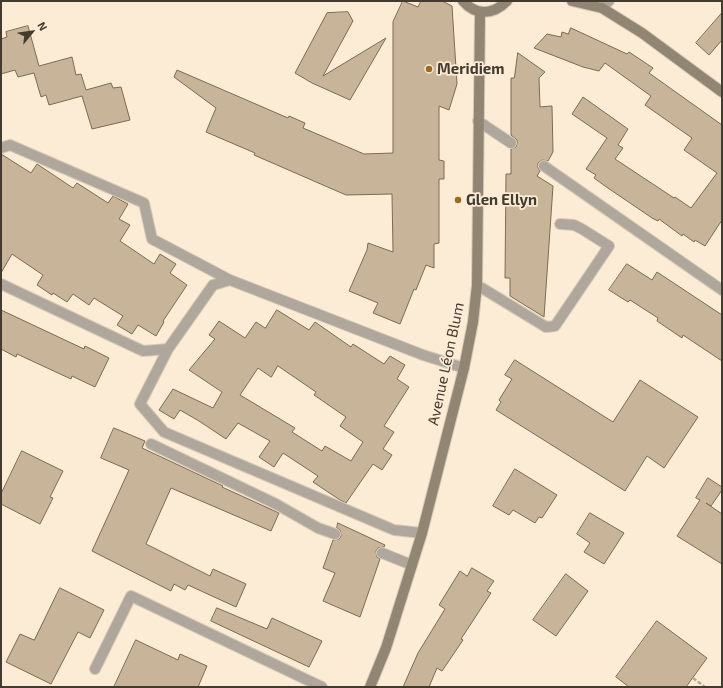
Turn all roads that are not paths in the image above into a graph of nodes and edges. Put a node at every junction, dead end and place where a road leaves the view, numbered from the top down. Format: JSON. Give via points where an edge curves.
{"nodes":[{"id":1,"x":463,"y":1,"type":"edge"},
{"id":2,"x":506,"y":1,"type":"edge"},
{"id":3,"x":572,"y":1,"type":"edge"},
{"id":4,"x":606,"y":5,"type":"edge"},
{"id":5,"x":480,"y":12,"type":"junction"},
{"id":6,"x":722,"y":92,"type":"edge"},
{"id":7,"x":478,"y":121,"type":"junction"},
{"id":8,"x":511,"y":143,"type":"dead end"},
{"id":9,"x":1,"y":148,"type":"edge"},
{"id":10,"x":544,"y":166,"type":"dead end"},
{"id":11,"x":560,"y":224,"type":"dead end"},
{"id":12,"x":230,"y":280,"type":"junction"},
{"id":13,"x":1,"y":284,"type":"edge"},
{"id":14,"x":476,"y":285,"type":"junction"},
{"id":15,"x":722,"y":290,"type":"edge"},
{"id":16,"x":168,"y":349,"type":"junction"},
{"id":17,"x":464,"y":368,"type":"junction"},
{"id":18,"x":151,"y":444,"type":"dead end"},
{"id":19,"x":422,"y":533,"type":"junction"},
{"id":20,"x":335,"y":534,"type":"dead end"},
{"id":21,"x":382,"y":553,"type":"dead end"},
{"id":22,"x":412,"y":565,"type":"junction"},
{"id":23,"x":95,"y":669,"type":"dead end"},
{"id":24,"x":322,"y":687,"type":"edge"},
{"id":25,"x":370,"y":687,"type":"edge"}],
"edges":[{"from":1,"to":5,"type":"street","via":[[469,8]]},
{"from":2,"to":5,"type":"street","via":[[494,10]]},
{"from":3,"to":4,"type":"street"},
{"from":4,"to":6,"type":"street"},
{"from":5,"to":7,"type":"street","name":"Avenue Léon Blum"},
{"from":7,"to":8,"type":"street"},
{"from":7,"to":14,"type":"street","name":"Avenue Léon Blum"},
{"from":9,"to":12,"type":"street","via":[[10,145],[144,203],[152,239]]},
{"from":10,"to":15,"type":"street"},
{"from":11,"to":14,"type":"street","via":[[582,228],[609,246],[555,326],[546,327]]},
{"from":12,"to":16,"type":"street","via":[[213,285]]},
{"from":12,"to":17,"type":"street","via":[[423,355]]},
{"from":13,"to":16,"type":"street","via":[[143,351]]},
{"from":14,"to":17,"type":"street","name":"Avenue Léon Blum","via":[[473,322]]},
{"from":16,"to":19,"type":"street","via":[[140,404],[164,432],[394,530]]},
{"from":17,"to":19,"type":"street","name":"Avenue Léon Blum"},
{"from":18,"to":20,"type":"street","via":[[276,504],[318,528]]},
{"from":19,"to":22,"type":"street","name":"Avenue Léon Blum"},
{"from":21,"to":22,"type":"street"},
{"from":22,"to":25,"type":"street","name":"Avenue Léon Blum","via":[[386,648]]},
{"from":23,"to":24,"type":"street","via":[[131,596]]}]}
